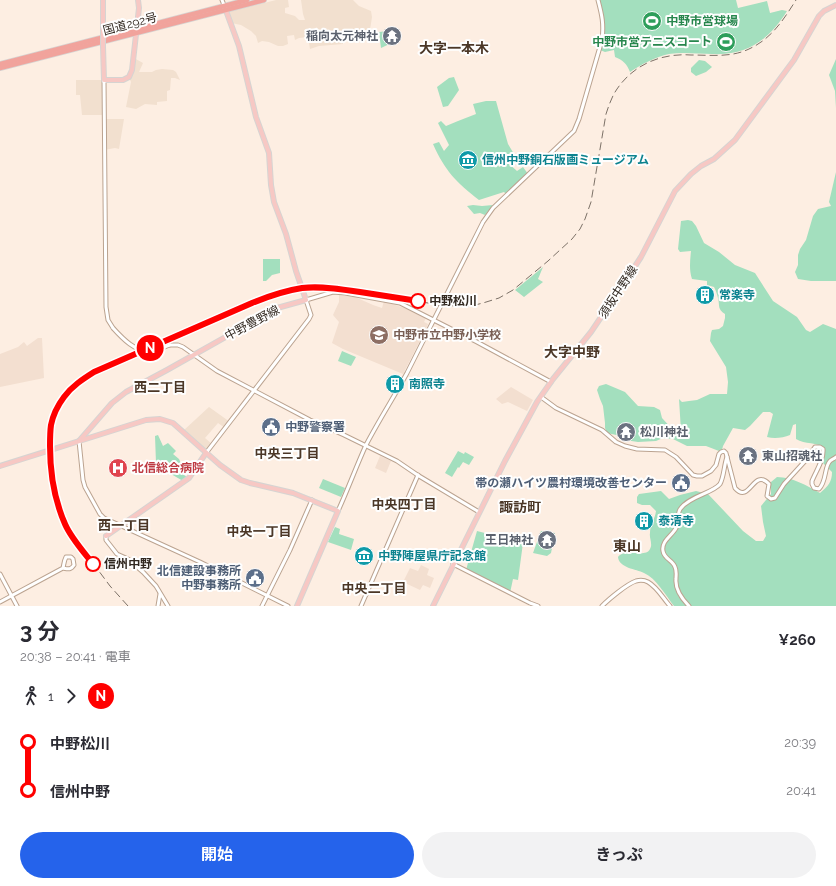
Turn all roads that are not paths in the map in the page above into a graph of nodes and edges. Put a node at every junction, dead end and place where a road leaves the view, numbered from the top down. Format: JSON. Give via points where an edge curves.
{"nodes":[{"id":1,"x":103,"y":0,"type":"edge"},
{"id":2,"x":138,"y":0,"type":"edge"},
{"id":3,"x":222,"y":0,"type":"edge"},
{"id":4,"x":247,"y":0,"type":"edge"},
{"id":5,"x":264,"y":0,"type":"edge"},
{"id":6,"x":598,"y":0,"type":"edge"},
{"id":7,"x":836,"y":5,"type":"edge"},
{"id":8,"x":225,"y":7,"type":"junction"},
{"id":9,"x":137,"y":30,"type":"junction"},
{"id":10,"x":0,"y":64,"type":"edge"},
{"id":11,"x":0,"y":68,"type":"edge"},
{"id":12,"x":104,"y":80,"type":"junction"},
{"id":13,"x":306,"y":300,"type":"junction"},
{"id":14,"x":434,"y":320,"type":"junction"},
{"id":15,"x":194,"y":354,"type":"junction"},
{"id":16,"x":551,"y":382,"type":"junction"},
{"id":17,"x":255,"y":391,"type":"junction"},
{"id":18,"x":541,"y":397,"type":"junction"},
{"id":19,"x":79,"y":441,"type":"junction"},
{"id":20,"x":366,"y":446,"type":"junction"},
{"id":21,"x":206,"y":453,"type":"junction"},
{"id":22,"x":726,"y":457,"type":"junction"},
{"id":23,"x":836,"y":457,"type":"edge"},
{"id":24,"x":0,"y":466,"type":"edge"},
{"id":25,"x":418,"y":475,"type":"junction"},
{"id":26,"x":312,"y":500,"type":"junction"},
{"id":27,"x":338,"y":510,"type":"junction"},
{"id":28,"x":480,"y":512,"type":"junction"},
{"id":29,"x":122,"y":526,"type":"junction"},
{"id":30,"x":106,"y":536,"type":"joint"},
{"id":31,"x":453,"y":564,"type":"junction"},
{"id":32,"x":63,"y":568,"type":"junction"},
{"id":33,"x":0,"y":574,"type":"edge"},
{"id":34,"x":160,"y":594,"type":"junction"},
{"id":35,"x":11,"y":596,"type":"junction"},
{"id":36,"x":267,"y":596,"type":"junction"},
{"id":37,"x":0,"y":602,"type":"edge"},
{"id":38,"x":17,"y":606,"type":"edge"},
{"id":39,"x":158,"y":606,"type":"edge"},
{"id":40,"x":168,"y":606,"type":"edge"},
{"id":41,"x":262,"y":606,"type":"edge"},
{"id":42,"x":288,"y":606,"type":"edge"},
{"id":43,"x":298,"y":606,"type":"edge"},
{"id":44,"x":361,"y":606,"type":"edge"},
{"id":45,"x":433,"y":606,"type":"edge"},
{"id":46,"x":538,"y":606,"type":"edge"},
{"id":47,"x":602,"y":606,"type":"edge"},
{"id":48,"x":670,"y":606,"type":"edge"},
{"id":49,"x":689,"y":606,"type":"edge"}],
"edges":[{"from":1,"to":12,"type":"main road","bridge":true},
{"from":2,"to":9,"type":"main road"},
{"from":3,"to":8,"type":"street"},
{"from":4,"to":8,"type":"highway","name":"国道292号"},
{"from":5,"to":8,"type":"highway","name":"国道292号"},
{"from":6,"to":14,"type":"street","via":[[604,29],[602,40],[574,131],[487,216]]},
{"from":7,"to":16,"type":"main road","name":"須坂中野線","via":[[819,16],[794,60],[735,140],[691,174],[675,191],[641,257],[592,332]]},
{"from":8,"to":9,"type":"highway","name":"国道292号"},
{"from":8,"to":13,"type":"main road","via":[[256,117],[269,153],[274,202]]},
{"from":9,"to":10,"type":"highway","name":"国道292号"},
{"from":9,"to":11,"type":"highway","name":"国道292号"},
{"from":9,"to":12,"type":"main road","via":[[129,77],[123,80]]},
{"from":12,"to":15,"type":"street","bridge":true,"via":[[108,320],[119,335],[143,351],[178,345]]},
{"from":13,"to":14,"type":"street","via":[[333,292],[351,294],[400,303]]},
{"from":13,"to":15,"type":"main road","name":"中野豊野線","via":[[277,308]]},
{"from":13,"to":17,"type":"street","via":[[309,319]]},
{"from":14,"to":16,"type":"street"},
{"from":14,"to":20,"type":"street"},
{"from":15,"to":17,"type":"street","via":[[217,371]]},
{"from":15,"to":19,"type":"main road","name":"中野豊野線","via":[[119,397]]},
{"from":16,"to":18,"type":"main road","name":"須坂中野線"},
{"from":17,"to":20,"type":"street"},
{"from":17,"to":21,"type":"street"},
{"from":18,"to":22,"type":"street","via":[[556,408],[602,430],[625,446],[665,450],[676,457],[693,475],[702,476],[711,471],[721,452],[726,453]]},
{"from":18,"to":28,"type":"main road","name":"須坂中野線"},
{"from":19,"to":21,"type":"main road","via":[[146,420],[160,419],[173,423]]},
{"from":19,"to":24,"type":"main road"},
{"from":19,"to":29,"type":"street","via":[[83,480],[87,492],[104,518]]},
{"from":20,"to":25,"type":"street"},
{"from":20,"to":27,"type":"street"},
{"from":21,"to":26,"type":"main road","via":[[241,480]]},
{"from":21,"to":29,"type":"main road","via":[[189,478]]},
{"from":22,"to":23,"type":"street","via":[[738,491],[748,491],[760,479],[769,484],[767,496],[771,499],[775,498],[815,447],[820,447],[823,452],[812,482],[814,488],[821,487],[829,462]]},
{"from":22,"to":49,"type":"street","via":[[720,483],[681,507],[678,513],[678,526],[665,541],[662,550],[675,566],[676,586]]},
{"from":25,"to":28,"type":"street"},
{"from":25,"to":44,"type":"street"},
{"from":26,"to":27,"type":"main road"},
{"from":26,"to":36,"type":"street"},
{"from":27,"to":43,"type":"main road"},
{"from":28,"to":31,"type":"main road","name":"須坂中野線"},
{"from":29,"to":30,"type":"main road"},
{"from":29,"to":36,"type":"street"},
{"from":30,"to":34,"type":"street","via":[[106,540],[117,554],[139,568]]},
{"from":31,"to":45,"type":"main road","name":"須坂中野線"},
{"from":31,"to":46,"type":"street"},
{"from":32,"to":32,"type":"street","via":[[73,568],[71,557],[66,557]]},
{"from":32,"to":35,"type":"street"},
{"from":33,"to":35,"type":"street"},
{"from":34,"to":39,"type":"street"},
{"from":34,"to":40,"type":"street"},
{"from":35,"to":37,"type":"street"},
{"from":35,"to":38,"type":"street"},
{"from":36,"to":41,"type":"street"},
{"from":36,"to":42,"type":"street"},
{"from":47,"to":48,"type":"street","via":[[629,585],[642,580],[654,586]]}]}
